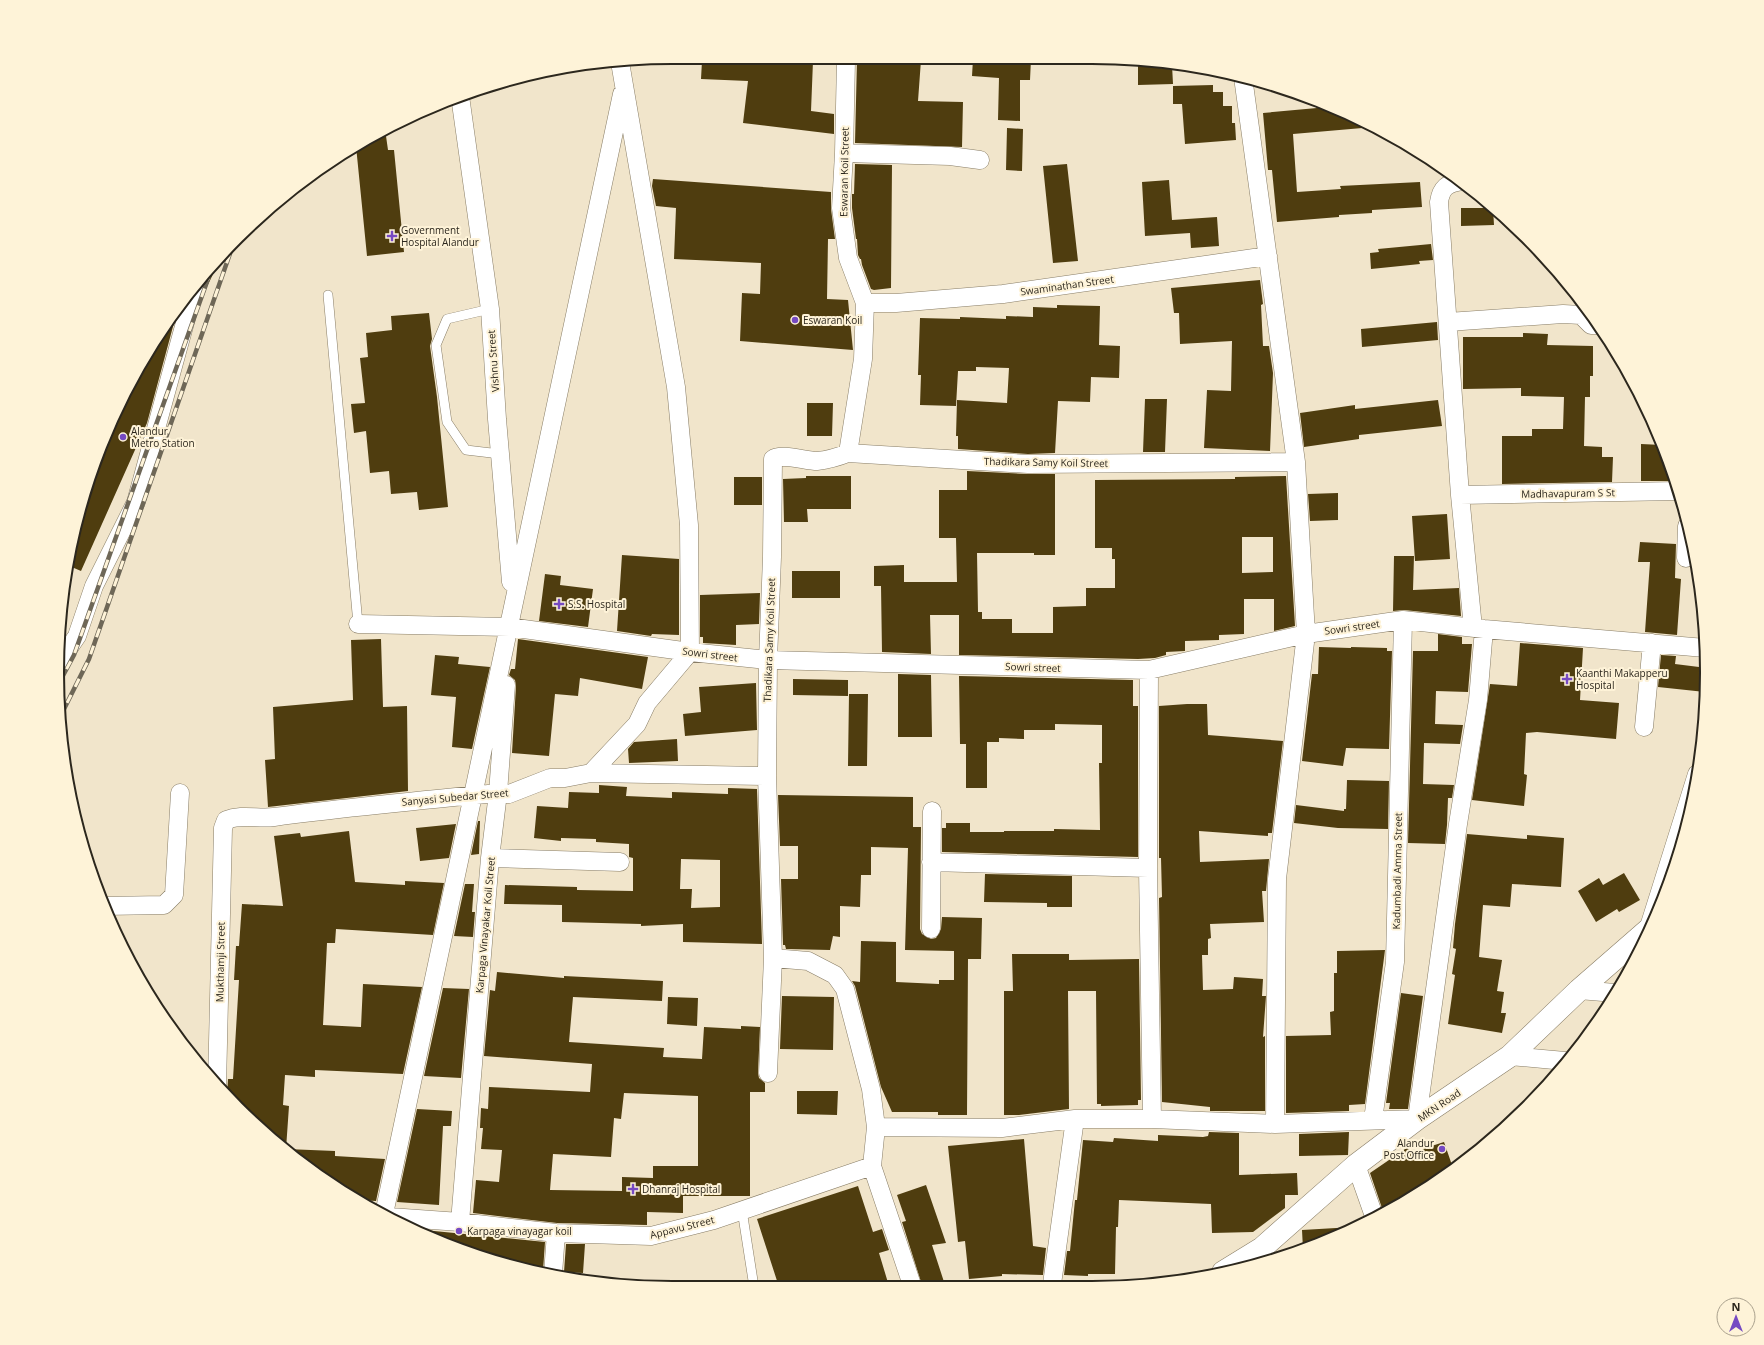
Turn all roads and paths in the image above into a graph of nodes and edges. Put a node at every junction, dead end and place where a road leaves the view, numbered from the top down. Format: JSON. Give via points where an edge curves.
{"nodes":[{"id":1,"x":846,"y":64,"type":"edge"},
{"id":2,"x":621,"y":66,"type":"edge"},
{"id":3,"x":627,"y":66,"type":"edge"},
{"id":4,"x":1244,"y":84,"type":"edge"},
{"id":5,"x":461,"y":102,"type":"edge"},
{"id":6,"x":844,"y":153,"type":"junction"},
{"id":7,"x":980,"y":160,"type":"dead end"},
{"id":8,"x":1454,"y":184,"type":"edge"},
{"id":9,"x":1268,"y":256,"type":"junction"},
{"id":10,"x":328,"y":295,"type":"dead end"},
{"id":11,"x":191,"y":301,"type":"edge"},
{"id":12,"x":865,"y":303,"type":"junction"},
{"id":13,"x":490,"y":309,"type":"junction"},
{"id":14,"x":1588,"y":321,"type":"edge"},
{"id":15,"x":1448,"y":322,"type":"junction"},
{"id":16,"x":848,"y":453,"type":"junction"},
{"id":17,"x":500,"y":454,"type":"junction"},
{"id":18,"x":1296,"y":462,"type":"junction"},
{"id":19,"x":1672,"y":491,"type":"edge"},
{"id":20,"x":1460,"y":495,"type":"junction"},
{"id":21,"x":1686,"y":547,"type":"edge"},
{"id":22,"x":1686,"y":558,"type":"dead end"},
{"id":23,"x":1403,"y":620,"type":"junction"},
{"id":24,"x":358,"y":624,"type":"joint"},
{"id":25,"x":510,"y":627,"type":"junction"},
{"id":26,"x":1479,"y":629,"type":"junction"},
{"id":27,"x":1306,"y":634,"type":"junction"},
{"id":28,"x":1652,"y":643,"type":"junction"},
{"id":29,"x":1699,"y":647,"type":"edge"},
{"id":30,"x":690,"y":652,"type":"junction"},
{"id":31,"x":64,"y":654,"type":"edge"},
{"id":32,"x":768,"y":660,"type":"junction"},
{"id":33,"x":1149,"y":670,"type":"junction"},
{"id":34,"x":1644,"y":727,"type":"dead end"},
{"id":35,"x":591,"y":773,"type":"junction"},
{"id":36,"x":767,"y":776,"type":"junction"},
{"id":37,"x":180,"y":793,"type":"dead end"},
{"id":38,"x":498,"y":793,"type":"junction"},
{"id":39,"x":932,"y":811,"type":"dead end"},
{"id":40,"x":223,"y":838,"type":"joint"},
{"id":41,"x":1674,"y":847,"type":"edge"},
{"id":42,"x":490,"y":858,"type":"junction"},
{"id":43,"x":620,"y":862,"type":"dead end"},
{"id":44,"x":931,"y":862,"type":"junction"},
{"id":45,"x":1148,"y":868,"type":"junction"},
{"id":46,"x":1665,"y":876,"type":"edge"},
{"id":47,"x":110,"y":906,"type":"edge"},
{"id":48,"x":931,"y":929,"type":"dead end"},
{"id":49,"x":1639,"y":938,"type":"edge"},
{"id":50,"x":773,"y":958,"type":"junction"},
{"id":51,"x":1579,"y":990,"type":"junction"},
{"id":52,"x":1608,"y":992,"type":"edge"},
{"id":53,"x":1510,"y":1056,"type":"junction"},
{"id":54,"x":1560,"y":1061,"type":"edge"},
{"id":55,"x":768,"y":1073,"type":"dead end"},
{"id":56,"x":217,"y":1076,"type":"edge"},
{"id":57,"x":1076,"y":1119,"type":"junction"},
{"id":58,"x":1152,"y":1119,"type":"junction"},
{"id":59,"x":1417,"y":1119,"type":"junction"},
{"id":60,"x":1373,"y":1120,"type":"junction"},
{"id":61,"x":1275,"y":1124,"type":"junction"},
{"id":62,"x":876,"y":1127,"type":"junction"},
{"id":63,"x":1356,"y":1165,"type":"junction"},
{"id":64,"x":872,"y":1166,"type":"junction"},
{"id":65,"x":385,"y":1208,"type":"edge"},
{"id":66,"x":742,"y":1210,"type":"junction"},
{"id":67,"x":1373,"y":1212,"type":"edge"},
{"id":68,"x":403,"y":1218,"type":"edge"},
{"id":69,"x":460,"y":1222,"type":"junction"},
{"id":70,"x":556,"y":1233,"type":"junction"},
{"id":71,"x":1261,"y":1256,"type":"edge"},
{"id":72,"x":553,"y":1269,"type":"edge"},
{"id":73,"x":753,"y":1281,"type":"edge"},
{"id":74,"x":910,"y":1281,"type":"edge"},
{"id":75,"x":1052,"y":1281,"type":"edge"}],
"edges":[{"from":1,"to":6,"type":"street","name":"Eswaran Koil Street"},
{"from":2,"to":30,"type":"street","via":[[676,387],[689,525]]},
{"from":3,"to":65,"type":"street"},
{"from":4,"to":9,"type":"street"},
{"from":5,"to":13,"type":"street","name":"Vishnu Street"},
{"from":6,"to":7,"type":"street","via":[[950,156]]},
{"from":6,"to":12,"type":"street","name":"Eswaran Koil Street","via":[[841,208],[848,258]]},
{"from":8,"to":15,"type":"street","via":[[1445,187],[1439,202]]},
{"from":9,"to":12,"type":"street","name":"Swaminathan Street","via":[[1003,294],[896,303]]},
{"from":9,"to":18,"type":"street"},
{"from":10,"to":24,"type":"lane"},
{"from":11,"to":31,"type":"street","via":[[136,502],[94,586],[77,636]]},
{"from":12,"to":16,"type":"street","via":[[863,359]]},
{"from":13,"to":17,"type":"street","name":"Vishnu Street"},
{"from":13,"to":17,"type":"lane","via":[[447,319],[436,345],[447,422],[466,450]]},
{"from":14,"to":15,"type":"street","via":[[1581,315],[1563,314]]},
{"from":15,"to":20,"type":"street"},
{"from":16,"to":18,"type":"street","name":"Thadikara Samy Koil Street","via":[[1028,464]]},
{"from":16,"to":32,"type":"street","name":"Thadikara Samy Koil Street","via":[[817,461],[781,457],[773,459]]},
{"from":17,"to":25,"type":"street","name":"Vishnu Street","via":[[512,573]]},
{"from":18,"to":27,"type":"street"},
{"from":19,"to":20,"type":"street","name":"Madhavapuram S St"},
{"from":20,"to":26,"type":"street"},
{"from":21,"to":22,"type":"street"},
{"from":23,"to":26,"type":"street","name":"Sowri street"},
{"from":23,"to":27,"type":"street","name":"Sowri street"},
{"from":23,"to":60,"type":"street","name":"Kadumbadi Amma Street","via":[[1395,962]]},
{"from":24,"to":25,"type":"street","name":"Sowri street"},
{"from":25,"to":30,"type":"street","name":"Sowri street"},
{"from":25,"to":38,"type":"street","name":"Karpaga Vinayakar Koil Street"},
{"from":26,"to":28,"type":"street","name":"Sowri street"},
{"from":26,"to":59,"type":"street","via":[[1478,700]]},
{"from":27,"to":33,"type":"street","name":"Sowri street"},
{"from":27,"to":61,"type":"street","via":[[1277,879]]},
{"from":28,"to":29,"type":"street","name":"Sowri street"},
{"from":28,"to":34,"type":"street"},
{"from":30,"to":32,"type":"street","name":"Sowri street"},
{"from":30,"to":35,"type":"street","via":[[647,703],[637,724]]},
{"from":32,"to":33,"type":"street","name":"Sowri street"},
{"from":32,"to":36,"type":"street","name":"Thadikara Samy Koil Street"},
{"from":33,"to":45,"type":"street"},
{"from":35,"to":36,"type":"street","name":"Sanyasi Subedar Street"},
{"from":35,"to":38,"type":"street","name":"Sanyasi Subedar Street","via":[[550,778],[509,794]]},
{"from":36,"to":50,"type":"street","name":"Thadikara Samy Koil Street"},
{"from":37,"to":47,"type":"street","via":[[174,894],[164,905]]},
{"from":38,"to":40,"type":"street","name":"Sanyasi Subedar Street","via":[[361,805],[263,819],[236,817],[224,823]]},
{"from":38,"to":42,"type":"street","name":"Karpaga Vinayakar Koil Street"},
{"from":39,"to":44,"type":"street"},
{"from":40,"to":56,"type":"street","name":"Mukthamji Street"},
{"from":41,"to":46,"type":"street"},
{"from":42,"to":43,"type":"street"},
{"from":42,"to":69,"type":"street","name":"Karpaga Vinayakar Koil Street"},
{"from":44,"to":45,"type":"street"},
{"from":44,"to":48,"type":"street"},
{"from":45,"to":58,"type":"street"},
{"from":49,"to":51,"type":"street","name":"MKN Road"},
{"from":50,"to":55,"type":"street","name":"Thadikara Samy Koil Street"},
{"from":50,"to":62,"type":"street","via":[[808,961],[835,975],[845,989],[871,1089]]},
{"from":51,"to":52,"type":"street"},
{"from":51,"to":53,"type":"street","name":"MKN Road"},
{"from":53,"to":54,"type":"street"},
{"from":53,"to":59,"type":"street","name":"MKN Road"},
{"from":57,"to":58,"type":"street"},
{"from":57,"to":62,"type":"street","via":[[1002,1128]]},
{"from":57,"to":75,"type":"street"},
{"from":58,"to":61,"type":"street"},
{"from":59,"to":60,"type":"street"},
{"from":59,"to":63,"type":"street","name":"MKN Road"},
{"from":60,"to":61,"type":"street"},
{"from":62,"to":64,"type":"street"},
{"from":63,"to":67,"type":"street"},
{"from":63,"to":71,"type":"street","name":"MKN Road"},
{"from":64,"to":66,"type":"street","name":"Appavu Street"},
{"from":64,"to":74,"type":"street"},
{"from":66,"to":70,"type":"street","name":"Appavu Street","via":[[651,1236]]},
{"from":66,"to":73,"type":"lane"},
{"from":68,"to":69,"type":"street","name":"Appavu Street"},
{"from":69,"to":70,"type":"street","name":"Appavu Street"},
{"from":70,"to":72,"type":"street"}]}
